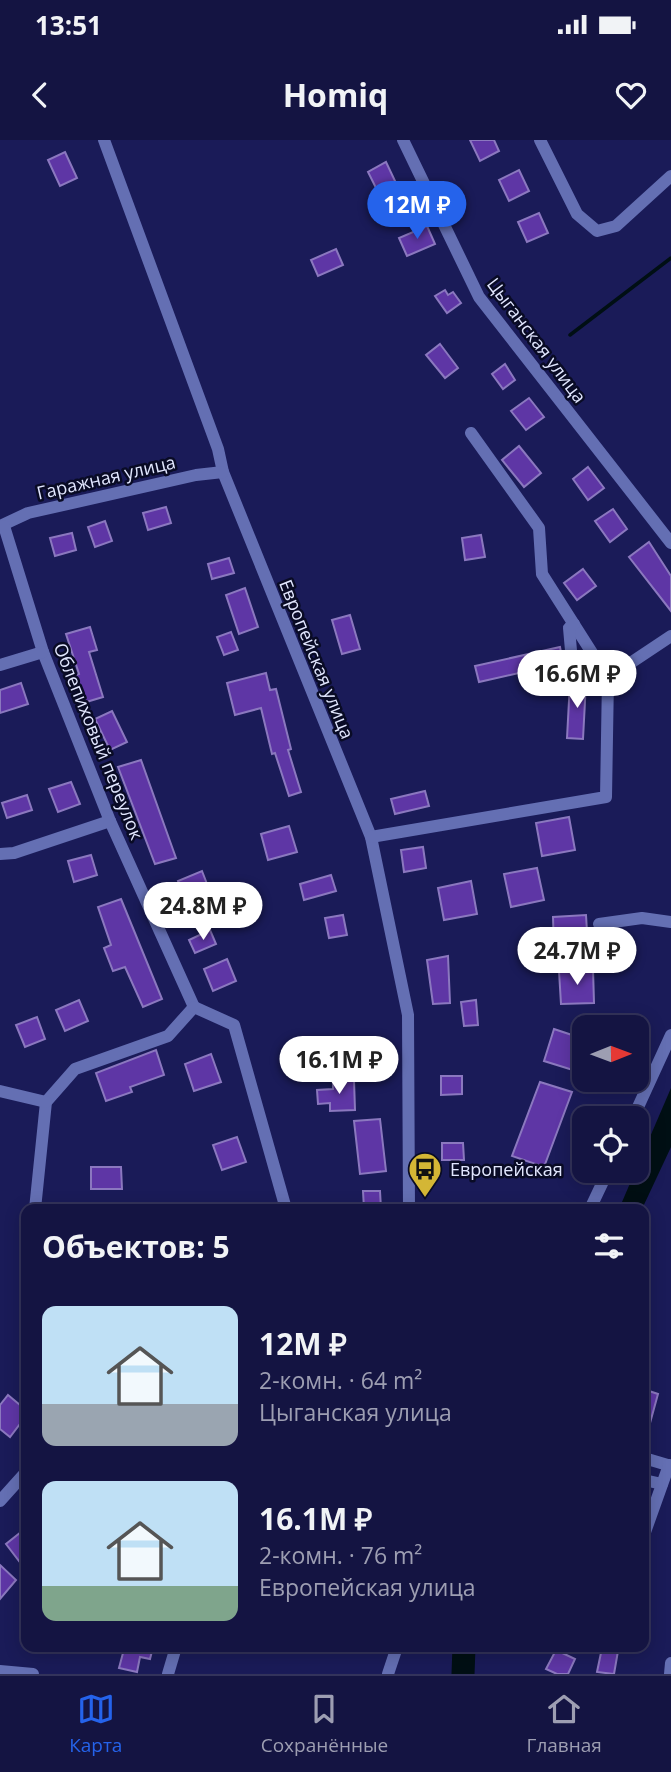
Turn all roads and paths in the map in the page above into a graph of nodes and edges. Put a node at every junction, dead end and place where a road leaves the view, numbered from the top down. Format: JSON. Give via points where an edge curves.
{"nodes":[{"id":1,"x":104,"y":140,"type":"edge"},
{"id":2,"x":403,"y":140,"type":"edge"},
{"id":3,"x":540,"y":140,"type":"edge"},
{"id":4,"x":671,"y":176,"type":"edge"},
{"id":5,"x":471,"y":433,"type":"dead end"},
{"id":6,"x":223,"y":472,"type":"junction"},
{"id":7,"x":1,"y":527,"type":"edge"},
{"id":8,"x":671,"y":543,"type":"edge"},
{"id":9,"x":575,"y":625,"type":"junction"},
{"id":10,"x":671,"y":636,"type":"edge"},
{"id":11,"x":43,"y":652,"type":"junction"},
{"id":12,"x":0,"y":665,"type":"edge"},
{"id":13,"x":573,"y":673,"type":"junction"},
{"id":14,"x":606,"y":674,"type":"junction"},
{"id":15,"x":544,"y":675,"type":"dead end"},
{"id":16,"x":110,"y":821,"type":"junction"},
{"id":17,"x":371,"y":837,"type":"junction"},
{"id":18,"x":0,"y":854,"type":"edge"},
{"id":19,"x":671,"y":922,"type":"edge"},
{"id":20,"x":599,"y":924,"type":"dead end"},
{"id":21,"x":194,"y":1007,"type":"junction"},
{"id":22,"x":671,"y":1035,"type":"edge"},
{"id":23,"x":0,"y":1091,"type":"edge"},
{"id":24,"x":46,"y":1102,"type":"junction"},
{"id":25,"x":638,"y":1106,"type":"edge"},
{"id":26,"x":602,"y":1183,"type":"edge"},
{"id":27,"x":36,"y":1204,"type":"edge"},
{"id":28,"x":285,"y":1204,"type":"edge"},
{"id":29,"x":409,"y":1204,"type":"edge"},
{"id":30,"x":592,"y":1204,"type":"edge"},
{"id":31,"x":649,"y":1460,"type":"edge"},
{"id":32,"x":670,"y":1466,"type":"edge"},
{"id":33,"x":21,"y":1478,"type":"edge"},
{"id":34,"x":649,"y":1481,"type":"edge"},
{"id":35,"x":662,"y":1484,"type":"junction"},
{"id":36,"x":0,"y":1501,"type":"edge"},
{"id":37,"x":649,"y":1521,"type":"edge"},
{"id":38,"x":175,"y":1652,"type":"edge"},
{"id":39,"x":395,"y":1652,"type":"edge"},
{"id":40,"x":671,"y":1664,"type":"edge"},
{"id":41,"x":0,"y":1671,"type":"edge"},
{"id":42,"x":33,"y":1674,"type":"edge"},
{"id":43,"x":168,"y":1674,"type":"edge"},
{"id":44,"x":388,"y":1674,"type":"edge"},
{"id":45,"x":670,"y":1674,"type":"edge"}],
"edges":[{"from":1,"to":6,"type":"street","name":"Европейская улица"},
{"from":2,"to":8,"type":"street","name":"Цыганская улица","via":[[479,297]]},
{"from":3,"to":4,"type":"street","via":[[577,214],[597,232],[616,226]]},
{"from":5,"to":9,"type":"street","via":[[539,528],[542,574]]},
{"from":6,"to":7,"type":"street","name":"Гаражная улица","via":[[28,513]]},
{"from":6,"to":17,"type":"street","name":"Европейская улица"},
{"from":7,"to":11,"type":"street","name":"Облепиховый переулок"},
{"from":9,"to":13,"type":"street","via":[[569,628]]},
{"from":9,"to":14,"type":"street"},
{"from":10,"to":14,"type":"street"},
{"from":11,"to":12,"type":"street"},
{"from":11,"to":16,"type":"street","name":"Облепиховый переулок"},
{"from":13,"to":14,"type":"street"},
{"from":13,"to":15,"type":"street"},
{"from":14,"to":17,"type":"street","via":[[606,797]]},
{"from":16,"to":18,"type":"street"},
{"from":16,"to":21,"type":"street","name":"Облепиховый переулок"},
{"from":17,"to":29,"type":"street","name":"Европейская улица","via":[[408,1015]]},
{"from":19,"to":20,"type":"street","via":[[642,918]]},
{"from":21,"to":24,"type":"street","via":[[168,1036],[75,1069]]},
{"from":21,"to":28,"type":"street","via":[[234,1025]]},
{"from":22,"to":25,"type":"street"},
{"from":23,"to":24,"type":"street"},
{"from":24,"to":27,"type":"street"},
{"from":26,"to":30,"type":"street"},
{"from":31,"to":32,"type":"street"},
{"from":32,"to":35,"type":"street"},
{"from":33,"to":36,"type":"street"},
{"from":34,"to":35,"type":"street"},
{"from":35,"to":37,"type":"street"},
{"from":38,"to":43,"type":"street"},
{"from":39,"to":44,"type":"street"},
{"from":40,"to":45,"type":"street"},
{"from":41,"to":42,"type":"street"}]}
